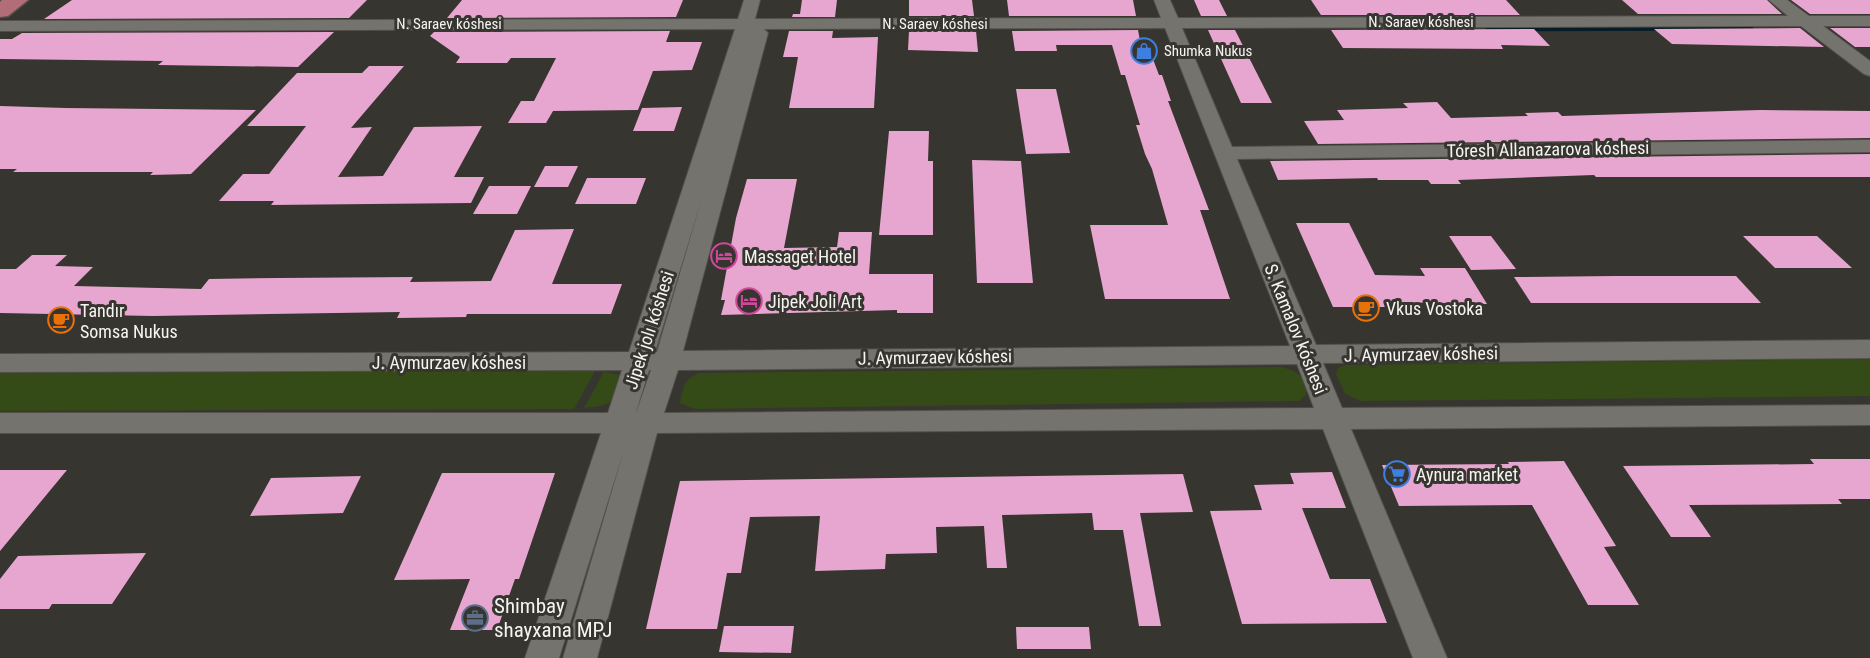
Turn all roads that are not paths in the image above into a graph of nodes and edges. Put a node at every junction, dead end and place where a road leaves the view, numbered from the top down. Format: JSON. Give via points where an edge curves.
{"nodes":[{"id":1,"x":16,"y":0,"type":"edge"},
{"id":2,"x":1162,"y":0,"type":"edge"},
{"id":3,"x":1777,"y":0,"type":"edge"},
{"id":4,"x":0,"y":11,"type":"edge"},
{"id":5,"x":756,"y":12,"type":"edge"},
{"id":6,"x":1870,"y":21,"type":"edge"},
{"id":7,"x":1806,"y":22,"type":"junction"},
{"id":8,"x":1171,"y":23,"type":"junction"},
{"id":9,"x":0,"y":26,"type":"edge"},
{"id":10,"x":1870,"y":69,"type":"edge"},
{"id":11,"x":1870,"y":146,"type":"edge"},
{"id":12,"x":1225,"y":153,"type":"junction"},
{"id":13,"x":1870,"y":350,"type":"edge"},
{"id":14,"x":1306,"y":355,"type":"junction"},
{"id":15,"x":668,"y":360,"type":"junction"},
{"id":16,"x":640,"y":361,"type":"junction"},
{"id":17,"x":0,"y":363,"type":"edge"},
{"id":18,"x":1870,"y":415,"type":"edge"},
{"id":19,"x":1334,"y":419,"type":"junction"},
{"id":20,"x":0,"y":423,"type":"edge"},
{"id":21,"x":617,"y":423,"type":"junction"},
{"id":22,"x":646,"y":423,"type":"junction"},
{"id":23,"x":542,"y":658,"type":"edge"},
{"id":24,"x":580,"y":658,"type":"edge"},
{"id":25,"x":1430,"y":658,"type":"edge"}],
"edges":[{"from":1,"to":4,"type":"main road"},
{"from":2,"to":8,"type":"street","name":"S. Kamalov kóshesi"},
{"from":3,"to":7,"type":"street"},
{"from":5,"to":8,"type":"street","name":"N. Saraev kóshesi"},
{"from":5,"to":9,"type":"street","name":"N. Saraev kóshesi"},
{"from":5,"to":15,"type":"street","name":"Jipek jolı kóshesi"},
{"from":5,"to":16,"type":"street","name":"Jipek jolı kóshesi"},
{"from":6,"to":7,"type":"street","name":"N. Saraev kóshesi"},
{"from":7,"to":8,"type":"street","name":"N. Saraev kóshesi"},
{"from":7,"to":10,"type":"street"},
{"from":8,"to":12,"type":"street","name":"S. Kamalov kóshesi"},
{"from":11,"to":12,"type":"street","name":"Tóresh Allanazarova kóshesi"},
{"from":12,"to":14,"type":"street","name":"S. Kamalov kóshesi"},
{"from":13,"to":14,"type":"street","name":"J. Aymurzaev kóshesi"},
{"from":14,"to":15,"type":"street","name":"J. Aymurzaev kóshesi"},
{"from":14,"to":19,"type":"street","name":"S. Kamalov kóshesi"},
{"from":15,"to":16,"type":"street","name":"J. Aymurzaev kóshesi"},
{"from":15,"to":22,"type":"street","name":"Jipek jolı kóshesi"},
{"from":16,"to":17,"type":"street","name":"J. Aymurzaev kóshesi"},
{"from":16,"to":21,"type":"street","name":"Jipek jolı kóshesi"},
{"from":18,"to":19,"type":"street"},
{"from":19,"to":22,"type":"street"},
{"from":19,"to":25,"type":"street","name":"S. Kamalov kóshesi"},
{"from":20,"to":21,"type":"street"},
{"from":21,"to":22,"type":"street"},
{"from":21,"to":23,"type":"street","name":"Jipek jolı kóshesi"},
{"from":22,"to":24,"type":"street","name":"Jipek jolı kóshesi"}]}
